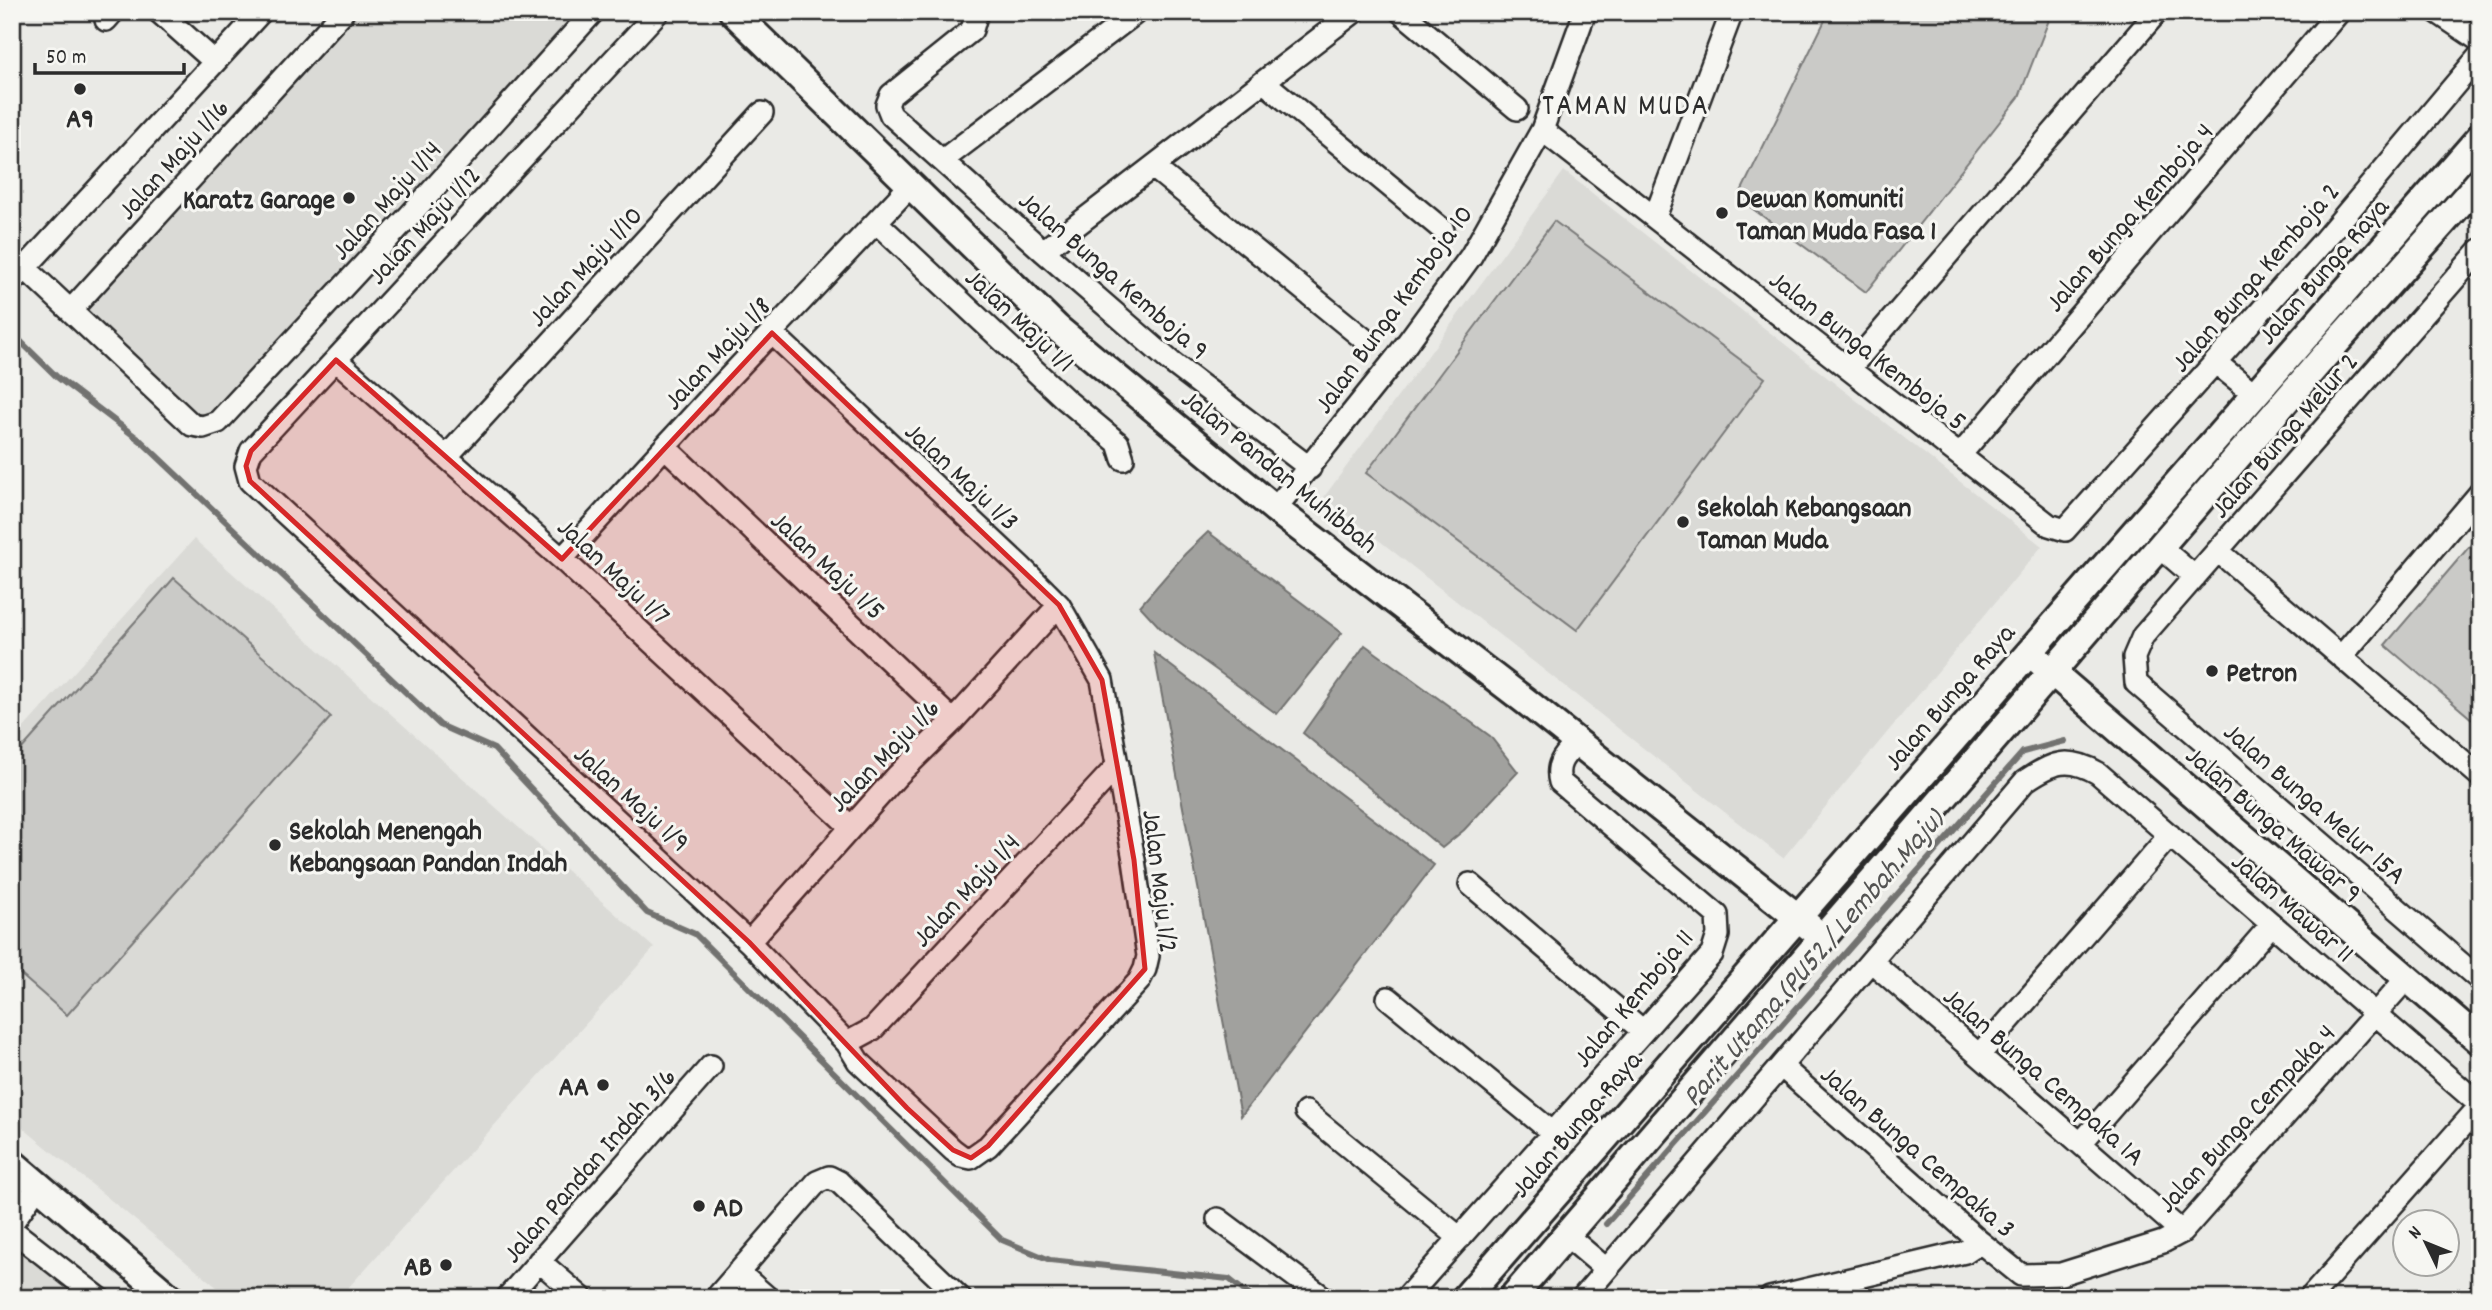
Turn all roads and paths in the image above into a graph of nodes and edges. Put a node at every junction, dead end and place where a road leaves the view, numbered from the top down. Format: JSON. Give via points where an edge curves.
{"nodes":[{"id":1,"x":159,"y":12,"type":"edge"},
{"id":2,"x":261,"y":12,"type":"edge"},
{"id":3,"x":342,"y":12,"type":"edge"},
{"id":4,"x":593,"y":12,"type":"edge"},
{"id":5,"x":733,"y":12,"type":"edge"},
{"id":6,"x":978,"y":12,"type":"edge"},
{"id":7,"x":1137,"y":12,"type":"edge"},
{"id":8,"x":1354,"y":12,"type":"edge"},
{"id":9,"x":1401,"y":12,"type":"edge"},
{"id":10,"x":1585,"y":12,"type":"edge"},
{"id":11,"x":1732,"y":12,"type":"edge"},
{"id":12,"x":2157,"y":12,"type":"edge"},
{"id":13,"x":2339,"y":12,"type":"edge"},
{"id":14,"x":2437,"y":12,"type":"edge"},
{"id":15,"x":655,"y":13,"type":"edge"},
{"id":16,"x":2480,"y":41,"type":"edge"},
{"id":17,"x":2480,"y":55,"type":"edge"},
{"id":18,"x":215,"y":62,"type":"junction"},
{"id":19,"x":1264,"y":82,"type":"junction"},
{"id":20,"x":1517,"y":109,"type":"dead end"},
{"id":21,"x":762,"y":113,"type":"dead end"},
{"id":22,"x":1542,"y":130,"type":"junction"},
{"id":23,"x":2480,"y":137,"type":"edge"},
{"id":24,"x":943,"y":160,"type":"junction"},
{"id":25,"x":1153,"y":167,"type":"junction"},
{"id":26,"x":2480,"y":181,"type":"edge"},
{"id":27,"x":911,"y":185,"type":"junction"},
{"id":28,"x":1655,"y":217,"type":"junction"},
{"id":29,"x":876,"y":222,"type":"junction"},
{"id":30,"x":1443,"y":230,"type":"dead end"},
{"id":31,"x":2480,"y":250,"type":"edge"},
{"id":32,"x":1043,"y":251,"type":"junction"},
{"id":33,"x":19,"y":275,"type":"edge"},
{"id":34,"x":71,"y":310,"type":"junction"},
{"id":35,"x":772,"y":333,"type":"junction"},
{"id":36,"x":1364,"y":339,"type":"dead end"},
{"id":37,"x":337,"y":360,"type":"junction"},
{"id":38,"x":2216,"y":363,"type":"junction"},
{"id":39,"x":1849,"y":369,"type":"junction"},
{"id":40,"x":2255,"y":394,"type":"junction"},
{"id":41,"x":666,"y":448,"type":"junction"},
{"id":42,"x":1960,"y":455,"type":"junction"},
{"id":43,"x":447,"y":456,"type":"junction"},
{"id":44,"x":1123,"y":459,"type":"dead end"},
{"id":45,"x":1310,"y":468,"type":"junction"},
{"id":46,"x":250,"y":481,"type":"joint"},
{"id":47,"x":2480,"y":494,"type":"edge"},
{"id":48,"x":1275,"y":509,"type":"junction"},
{"id":49,"x":2065,"y":530,"type":"joint"},
{"id":50,"x":2160,"y":547,"type":"junction"},
{"id":51,"x":2218,"y":551,"type":"junction"},
{"id":52,"x":562,"y":559,"type":"junction"},
{"id":53,"x":2195,"y":577,"type":"junction"},
{"id":54,"x":1059,"y":606,"type":"junction"},
{"id":55,"x":2029,"y":653,"type":"junction"},
{"id":56,"x":2134,"y":657,"type":"joint"},
{"id":57,"x":2341,"y":657,"type":"junction"},
{"id":58,"x":1097,"y":672,"type":"joint"},
{"id":59,"x":2052,"y":672,"type":"junction"},
{"id":60,"x":953,"y":721,"type":"junction"},
{"id":61,"x":1577,"y":742,"type":"junction"},
{"id":62,"x":1118,"y":765,"type":"junction"},
{"id":63,"x":2480,"y":776,"type":"edge"},
{"id":64,"x":850,"y":827,"type":"junction"},
{"id":65,"x":2170,"y":835,"type":"junction"},
{"id":66,"x":1470,"y":884,"type":"dead end"},
{"id":67,"x":1797,"y":916,"type":"junction"},
{"id":68,"x":2272,"y":923,"type":"junction"},
{"id":69,"x":1823,"y":938,"type":"junction"},
{"id":70,"x":749,"y":942,"type":"junction"},
{"id":71,"x":1871,"y":961,"type":"junction"},
{"id":72,"x":2407,"y":978,"type":"junction"},
{"id":73,"x":2480,"y":980,"type":"edge"},
{"id":74,"x":1388,"y":998,"type":"dead end"},
{"id":75,"x":2376,"y":1015,"type":"junction"},
{"id":76,"x":1643,"y":1031,"type":"junction"},
{"id":77,"x":2480,"y":1041,"type":"edge"},
{"id":78,"x":847,"y":1042,"type":"junction"},
{"id":79,"x":1979,"y":1055,"type":"junction"},
{"id":80,"x":711,"y":1066,"type":"dead end"},
{"id":81,"x":1781,"y":1066,"type":"junction"},
{"id":82,"x":2480,"y":1106,"type":"edge"},
{"id":83,"x":1306,"y":1112,"type":"dead end"},
{"id":84,"x":1553,"y":1133,"type":"junction"},
{"id":85,"x":2081,"y":1143,"type":"junction"},
{"id":86,"x":971,"y":1158,"type":"joint"},
{"id":87,"x":12,"y":1163,"type":"edge"},
{"id":88,"x":39,"y":1184,"type":"junction"},
{"id":89,"x":1218,"y":1219,"type":"dead end"},
{"id":90,"x":12,"y":1223,"type":"edge"},
{"id":91,"x":12,"y":1230,"type":"edge"},
{"id":92,"x":2182,"y":1232,"type":"junction"},
{"id":93,"x":1566,"y":1235,"type":"junction"},
{"id":94,"x":1460,"y":1238,"type":"junction"},
{"id":95,"x":1980,"y":1242,"type":"junction"},
{"id":96,"x":540,"y":1261,"type":"junction"},
{"id":97,"x":1606,"y":1269,"type":"junction"},
{"id":98,"x":738,"y":1272,"type":"junction"},
{"id":99,"x":2021,"y":1275,"type":"joint"},
{"id":100,"x":2480,"y":1293,"type":"edge"},
{"id":101,"x":99,"y":1298,"type":"edge"},
{"id":102,"x":170,"y":1298,"type":"edge"},
{"id":103,"x":507,"y":1298,"type":"edge"},
{"id":104,"x":582,"y":1298,"type":"edge"},
{"id":105,"x":716,"y":1298,"type":"edge"},
{"id":106,"x":768,"y":1298,"type":"edge"},
{"id":107,"x":960,"y":1298,"type":"edge"},
{"id":108,"x":1324,"y":1298,"type":"edge"},
{"id":109,"x":1406,"y":1298,"type":"edge"},
{"id":110,"x":1465,"y":1298,"type":"edge"},
{"id":111,"x":1512,"y":1298,"type":"edge"},
{"id":112,"x":1581,"y":1298,"type":"edge"},
{"id":113,"x":1770,"y":1298,"type":"edge"},
{"id":114,"x":2310,"y":1298,"type":"edge"},
{"id":115,"x":2475,"y":1298,"type":"edge"}],
"edges":[{"from":1,"to":18,"type":"street"},
{"from":2,"to":18,"type":"street"},
{"from":3,"to":34,"type":"street","name":"Jalan Maju 1/16"},
{"from":4,"to":34,"type":"street","name":"Jalan Maju 1/14","via":[[218,422],[192,425]]},
{"from":5,"to":27,"type":"street","name":"Jalan Pandan Muhibbah"},
{"from":6,"to":24,"type":"street","name":"Jalan Bunga Kemboja 9","via":[[972,30],[891,95],[887,105],[891,114]]},
{"from":7,"to":24,"type":"street"},
{"from":8,"to":19,"type":"street"},
{"from":9,"to":20,"type":"street"},
{"from":10,"to":22,"type":"street","name":"Jalan Bunga Kemboja 10"},
{"from":11,"to":28,"type":"street"},
{"from":12,"to":39,"type":"street"},
{"from":13,"to":42,"type":"street","name":"Jalan Bunga Kemboja 4"},
{"from":14,"to":16,"type":"street"},
{"from":15,"to":37,"type":"street","name":"Jalan Maju 1/12"},
{"from":17,"to":38,"type":"street","name":"Jalan Bunga Kemboja 2"},
{"from":18,"to":33,"type":"street"},
{"from":19,"to":25,"type":"street"},
{"from":19,"to":30,"type":"street"},
{"from":21,"to":43,"type":"street","name":"Jalan Maju 1/10"},
{"from":22,"to":28,"type":"street","name":"Jalan Bunga Kemboja 5"},
{"from":22,"to":45,"type":"street","name":"Jalan Bunga Kemboja 10","via":[[1471,256]]},
{"from":23,"to":40,"type":"street","name":"Jalan Bunga Raya"},
{"from":24,"to":32,"type":"street","name":"Jalan Bunga Kemboja 9"},
{"from":25,"to":32,"type":"street"},
{"from":25,"to":36,"type":"street"},
{"from":26,"to":50,"type":"street","name":"Jalan Bunga Raya"},
{"from":27,"to":29,"type":"street","name":"Jalan Maju 1/8"},
{"from":27,"to":48,"type":"street","name":"Jalan Pandan Muhibbah","via":[[1057,328]]},
{"from":28,"to":39,"type":"street","name":"Jalan Bunga Kemboja 5"},
{"from":29,"to":35,"type":"street","name":"Jalan Maju 1/8"},
{"from":29,"to":44,"type":"street","name":"Jalan Maju 1/1","via":[[1118,443]]},
{"from":31,"to":51,"type":"street","name":"Jalan Bunga Melur 2"},
{"from":32,"to":45,"type":"street","name":"Jalan Bunga Kemboja 9","via":[[1171,362]]},
{"from":33,"to":34,"type":"street"},
{"from":35,"to":41,"type":"street","name":"Jalan Maju 1/8"},
{"from":35,"to":54,"type":"street","name":"Jalan Maju 1/3"},
{"from":37,"to":43,"type":"street","name":"Jalan Maju 1/7"},
{"from":37,"to":46,"type":"street","name":"Jalan Maju 1/12","via":[[251,451],[246,466]]},
{"from":38,"to":40,"type":"street"},
{"from":38,"to":49,"type":"street","name":"Jalan Bunga Kemboja 2"},
{"from":39,"to":42,"type":"street","name":"Jalan Bunga Kemboja 5"},
{"from":40,"to":55,"type":"street","name":"Jalan Bunga Raya"},
{"from":41,"to":52,"type":"street","name":"Jalan Maju 1/8"},
{"from":41,"to":60,"type":"street","name":"Jalan Maju 1/5"},
{"from":42,"to":49,"type":"street","name":"Jalan Bunga Kemboja 5","via":[[2049,525]]},
{"from":43,"to":52,"type":"street","name":"Jalan Maju 1/7"},
{"from":45,"to":48,"type":"street","name":"Jalan Bunga Kemboja 10"},
{"from":46,"to":70,"type":"street","name":"Jalan Maju 1/9"},
{"from":47,"to":57,"type":"street"},
{"from":48,"to":61,"type":"street","name":"Jalan Pandan Muhibbah"},
{"from":50,"to":53,"type":"street"},
{"from":50,"to":59,"type":"street","name":"Jalan Bunga Raya"},
{"from":51,"to":53,"type":"street","name":"Jalan Bunga Melur 2"},
{"from":51,"to":57,"type":"street"},
{"from":52,"to":64,"type":"street","name":"Jalan Maju 1/7"},
{"from":53,"to":56,"type":"street","name":"Jalan Bunga Melur 2","via":[[2143,636]]},
{"from":54,"to":58,"type":"street","name":"Jalan Maju 1/3"},
{"from":54,"to":60,"type":"street","name":"Jalan Maju 1/6"},
{"from":55,"to":59,"type":"street","name":"Jalan Bunga Mawar 9"},
{"from":55,"to":67,"type":"street","name":"Jalan Bunga Raya"},
{"from":56,"to":73,"type":"street","name":"Jalan Bunga Melur 15A","via":[[2136,683]]},
{"from":57,"to":63,"type":"street"},
{"from":58,"to":62,"type":"street","name":"Jalan Maju 1/2"},
{"from":59,"to":69,"type":"street","name":"Jalan Bunga Raya"},
{"from":59,"to":72,"type":"street","name":"Jalan Bunga Mawar 9"},
{"from":60,"to":64,"type":"street","name":"Jalan Maju 1/6"},
{"from":61,"to":67,"type":"street","name":"Jalan Pandan Muhibbah"},
{"from":61,"to":76,"type":"street","name":"Jalan Kemboja 11","via":[[1559,762],[1560,782],[1717,915],[1718,935],[1712,954]]},
{"from":62,"to":78,"type":"street","name":"Jalan Maju 1/4","via":[[873,1029]]},
{"from":62,"to":86,"type":"street","name":"Jalan Maju 1/2","via":[[1148,956],[1145,969],[988,1146]]},
{"from":64,"to":70,"type":"street","name":"Jalan Maju 1/6"},
{"from":65,"to":68,"type":"street","name":"Jalan Mawar 11"},
{"from":65,"to":71,"type":"street","name":"Jalan Mawar 11","via":[[2082,764],[2063,762],[2044,768],[2025,781]]},
{"from":65,"to":79,"type":"street"},
{"from":66,"to":76,"type":"street"},
{"from":67,"to":69,"type":"street","name":"Jalan Pandan Muhibbah"},
{"from":67,"to":110,"type":"street","name":"Jalan Bunga Raya"},
{"from":68,"to":75,"type":"street","name":"Jalan Mawar 11"},
{"from":68,"to":85,"type":"street"},
{"from":69,"to":93,"type":"street","name":"Jalan Bunga Raya"},
{"from":70,"to":78,"type":"street","name":"Jalan Maju 1/9"},
{"from":71,"to":79,"type":"street","name":"Jalan Bunga Cempaka 1A"},
{"from":71,"to":81,"type":"street"},
{"from":72,"to":75,"type":"street","name":"Jalan Bunga Cempaka 4"},
{"from":72,"to":77,"type":"street","name":"Jalan Bunga Mawar 9"},
{"from":74,"to":84,"type":"street"},
{"from":75,"to":82,"type":"street","name":"Jalan Mawar 11"},
{"from":75,"to":92,"type":"street","name":"Jalan Bunga Cempaka 4"},
{"from":76,"to":84,"type":"street","name":"Jalan Kemboja 11"},
{"from":78,"to":86,"type":"street","name":"Jalan Maju 1/9","via":[[858,1061],[943,1141]]},
{"from":79,"to":85,"type":"street","name":"Jalan Bunga Cempaka 1A"},
{"from":80,"to":96,"type":"street","name":"Jalan Pandan Indah 3/6"},
{"from":81,"to":95,"type":"street","name":"Jalan Bunga Cempaka 3"},
{"from":81,"to":97,"type":"street"},
{"from":82,"to":114,"type":"street"},
{"from":83,"to":94,"type":"street"},
{"from":84,"to":94,"type":"street","name":"Jalan Kemboja 11"},
{"from":85,"to":92,"type":"street","name":"Jalan Bunga Cempaka 1A"},
{"from":87,"to":88,"type":"street"},
{"from":88,"to":90,"type":"street"},
{"from":88,"to":102,"type":"street"},
{"from":89,"to":108,"type":"street"},
{"from":91,"to":101,"type":"street"},
{"from":92,"to":99,"type":"street","name":"Jalan Bunga Cempaka 4","via":[[2061,1274]]},
{"from":93,"to":97,"type":"street"},
{"from":93,"to":111,"type":"street","name":"Jalan Bunga Raya"},
{"from":94,"to":109,"type":"street","name":"Jalan Kemboja 11"},
{"from":95,"to":99,"type":"street","name":"Jalan Bunga Cempaka 3"},
{"from":95,"to":113,"type":"street","via":[[1965,1252]]},
{"from":96,"to":103,"type":"street","name":"Jalan Pandan Indah 3/6"},
{"from":96,"to":104,"type":"street"},
{"from":97,"to":112,"type":"street"},
{"from":98,"to":105,"type":"street"},
{"from":98,"to":106,"type":"street"},
{"from":98,"to":107,"type":"street","via":[[817,1182],[829,1177]]},
{"from":100,"to":115,"type":"street"}]}
